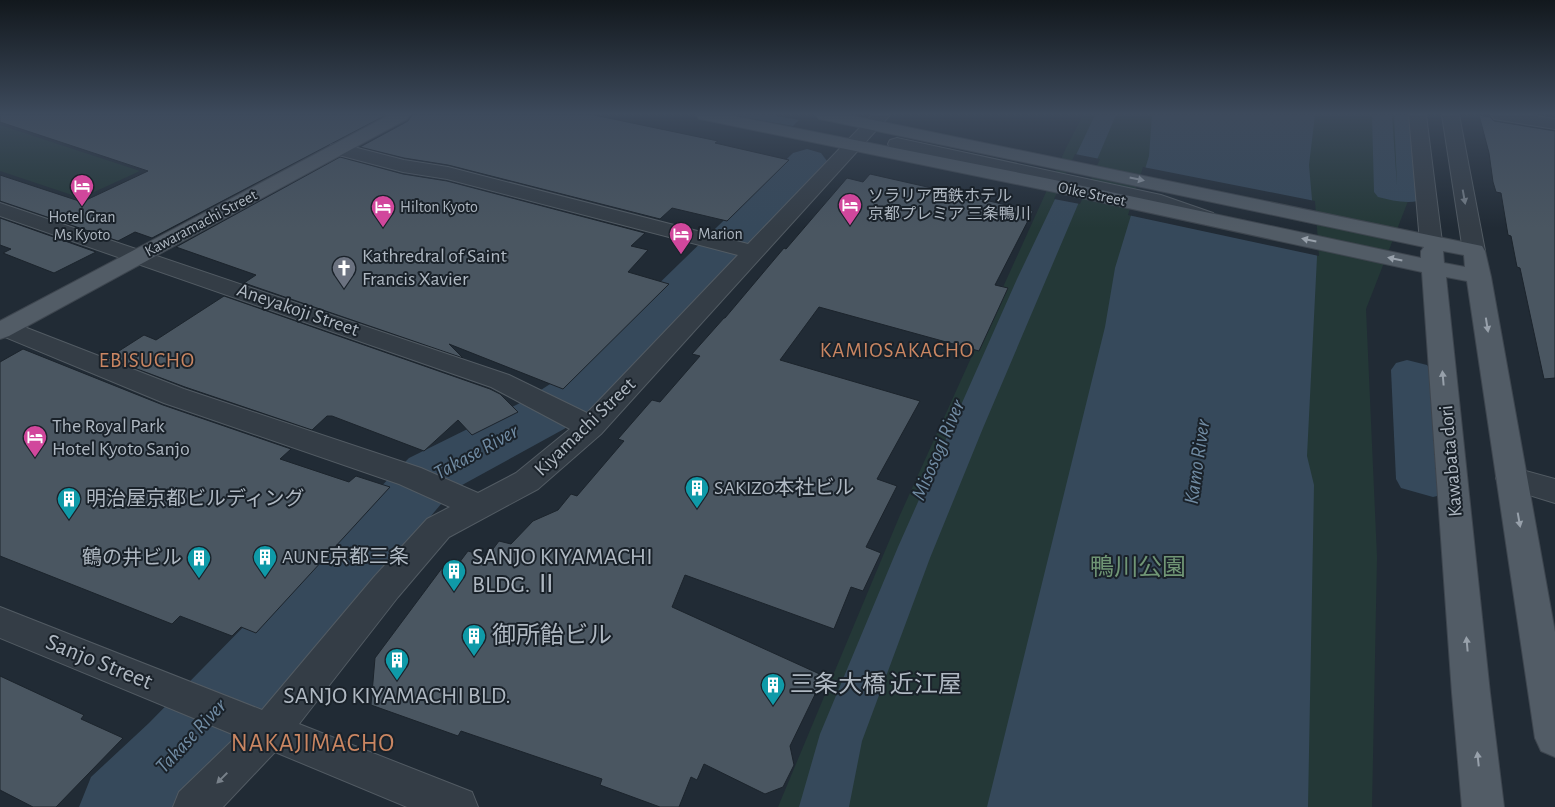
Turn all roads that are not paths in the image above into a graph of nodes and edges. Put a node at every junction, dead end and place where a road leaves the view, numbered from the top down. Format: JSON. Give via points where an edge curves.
{"nodes":[{"id":1,"x":331,"y":153,"type":"edge"},
{"id":2,"x":352,"y":153,"type":"edge"},
{"id":3,"x":845,"y":153,"type":"edge"},
{"id":4,"x":901,"y":153,"type":"edge"},
{"id":5,"x":950,"y":153,"type":"edge"},
{"id":6,"x":985,"y":153,"type":"edge"},
{"id":7,"x":1421,"y":153,"type":"edge"},
{"id":8,"x":1457,"y":153,"type":"edge"},
{"id":9,"x":1050,"y":173,"type":"junction"},
{"id":10,"x":0,"y":209,"type":"edge"},
{"id":11,"x":744,"y":250,"type":"junction"},
{"id":12,"x":1432,"y":255,"type":"junction"},
{"id":13,"x":139,"y":256,"type":"junction"},
{"id":14,"x":1476,"y":264,"type":"junction"},
{"id":15,"x":2,"y":330,"type":"edge"},
{"id":16,"x":581,"y":422,"type":"junction"},
{"id":17,"x":1511,"y":478,"type":"junction"},
{"id":18,"x":1555,"y":491,"type":"edge"},
{"id":19,"x":478,"y":506,"type":"junction"},
{"id":20,"x":0,"y":622,"type":"edge"},
{"id":21,"x":1554,"y":720,"type":"edge"},
{"id":22,"x":252,"y":725,"type":"junction"},
{"id":23,"x":194,"y":807,"type":"edge"},
{"id":24,"x":457,"y":807,"type":"edge"},
{"id":25,"x":1484,"y":807,"type":"edge"}],
"edges":[{"from":1,"to":13,"type":"main road","name":"Kawaramachi Street"},
{"from":2,"to":11,"type":"street","via":[[448,173]]},
{"from":3,"to":11,"type":"street","name":"Kiyamachi Street"},
{"from":4,"to":9,"type":"main road","name":"Oike Street"},
{"from":5,"to":9,"type":"street"},
{"from":6,"to":9,"type":"main road","name":"Oike Street"},
{"from":7,"to":12,"type":"street","name":"Kawabata dori"},
{"from":8,"to":14,"type":"street","one_way":true},
{"from":12,"to":9,"type":"main road","name":"Oike Street","one_way":true,"via":[[1357,251],[1216,221]]},
{"from":9,"to":12,"type":"main road","name":"Oike Street","one_way":true,"via":[[1079,167],[1356,226]]},
{"from":10,"to":13,"type":"street","name":"Aneyakoji Street"},
{"from":11,"to":16,"type":"street","name":"Kiyamachi Street"},
{"from":12,"to":14,"type":"main road","name":"Oike Street"},
{"from":25,"to":12,"type":"main road","name":"Kawabata dori","one_way":true},
{"from":13,"to":15,"type":"main road","name":"Kawaramachi Street"},
{"from":13,"to":16,"type":"street","name":"Aneyakoji Street","via":[[500,381]]},
{"from":14,"to":17,"type":"main road","one_way":true},
{"from":15,"to":19,"type":"street","via":[[174,396],[410,476]]},
{"from":16,"to":19,"type":"street","name":"Kiyamachi Street","via":[[528,481]]},
{"from":17,"to":18,"type":"street"},
{"from":17,"to":21,"type":"main road","one_way":true},
{"from":19,"to":22,"type":"street","name":"Kiyamachi Street","via":[[438,528],[386,587]]},
{"from":20,"to":22,"type":"street","name":"Sanjo Street"},
{"from":22,"to":23,"type":"street","name":"Kiyamachi Street","one_way":true},
{"from":22,"to":24,"type":"street"}]}
